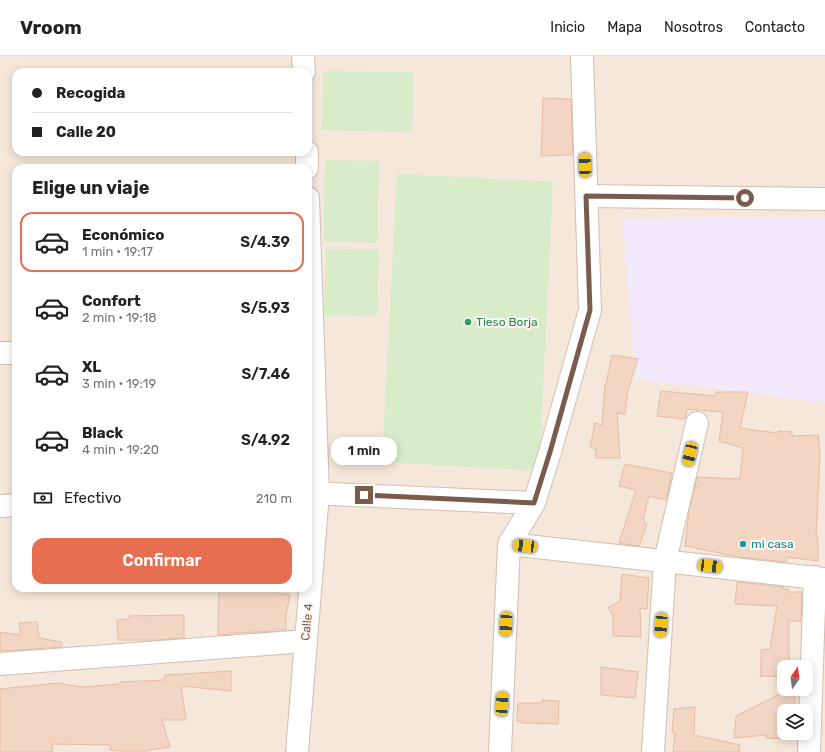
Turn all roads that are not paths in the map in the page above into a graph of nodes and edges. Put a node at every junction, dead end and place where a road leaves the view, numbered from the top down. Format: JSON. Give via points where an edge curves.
{"nodes":[{"id":1,"x":303,"y":56,"type":"edge"},
{"id":2,"x":582,"y":56,"type":"edge"},
{"id":3,"x":304,"y":68,"type":"edge"},
{"id":4,"x":586,"y":196,"type":"junction"},
{"id":5,"x":825,"y":199,"type":"edge"},
{"id":6,"x":12,"y":352,"type":"edge"},
{"id":7,"x":0,"y":353,"type":"edge"},
{"id":8,"x":697,"y":423,"type":"dead end"},
{"id":9,"x":312,"y":441,"type":"edge"},
{"id":10,"x":313,"y":493,"type":"edge"},
{"id":11,"x":534,"y":503,"type":"junction"},
{"id":12,"x":12,"y":505,"type":"edge"},
{"id":13,"x":0,"y":506,"type":"edge"},
{"id":14,"x":312,"y":514,"type":"edge"},
{"id":15,"x":510,"y":544,"type":"junction"},
{"id":16,"x":665,"y":561,"type":"junction"},
{"id":17,"x":820,"y":578,"type":"edge"},
{"id":18,"x":308,"y":592,"type":"edge"},
{"id":19,"x":306,"y":641,"type":"junction"},
{"id":20,"x":0,"y":664,"type":"edge"},
{"id":21,"x":297,"y":752,"type":"edge"},
{"id":22,"x":500,"y":752,"type":"edge"},
{"id":23,"x":653,"y":752,"type":"edge"},
{"id":24,"x":809,"y":752,"type":"edge"}],
"edges":[{"from":1,"to":3,"type":"street"},
{"from":2,"to":4,"type":"street"},
{"from":4,"to":5,"type":"street"},
{"from":4,"to":11,"type":"street","via":[[590,310]]},
{"from":6,"to":7,"type":"street"},
{"from":8,"to":16,"type":"street"},
{"from":9,"to":10,"type":"street","name":"Calle 4"},
{"from":10,"to":11,"type":"street"},
{"from":10,"to":14,"type":"street","name":"Calle 4"},
{"from":11,"to":15,"type":"street"},
{"from":12,"to":13,"type":"street"},
{"from":15,"to":16,"type":"street"},
{"from":15,"to":22,"type":"street"},
{"from":16,"to":17,"type":"street"},
{"from":16,"to":23,"type":"street"},
{"from":17,"to":24,"type":"street"},
{"from":18,"to":19,"type":"street","name":"Calle 4"},
{"from":19,"to":20,"type":"street"},
{"from":19,"to":21,"type":"street","name":"Calle 4"}]}
